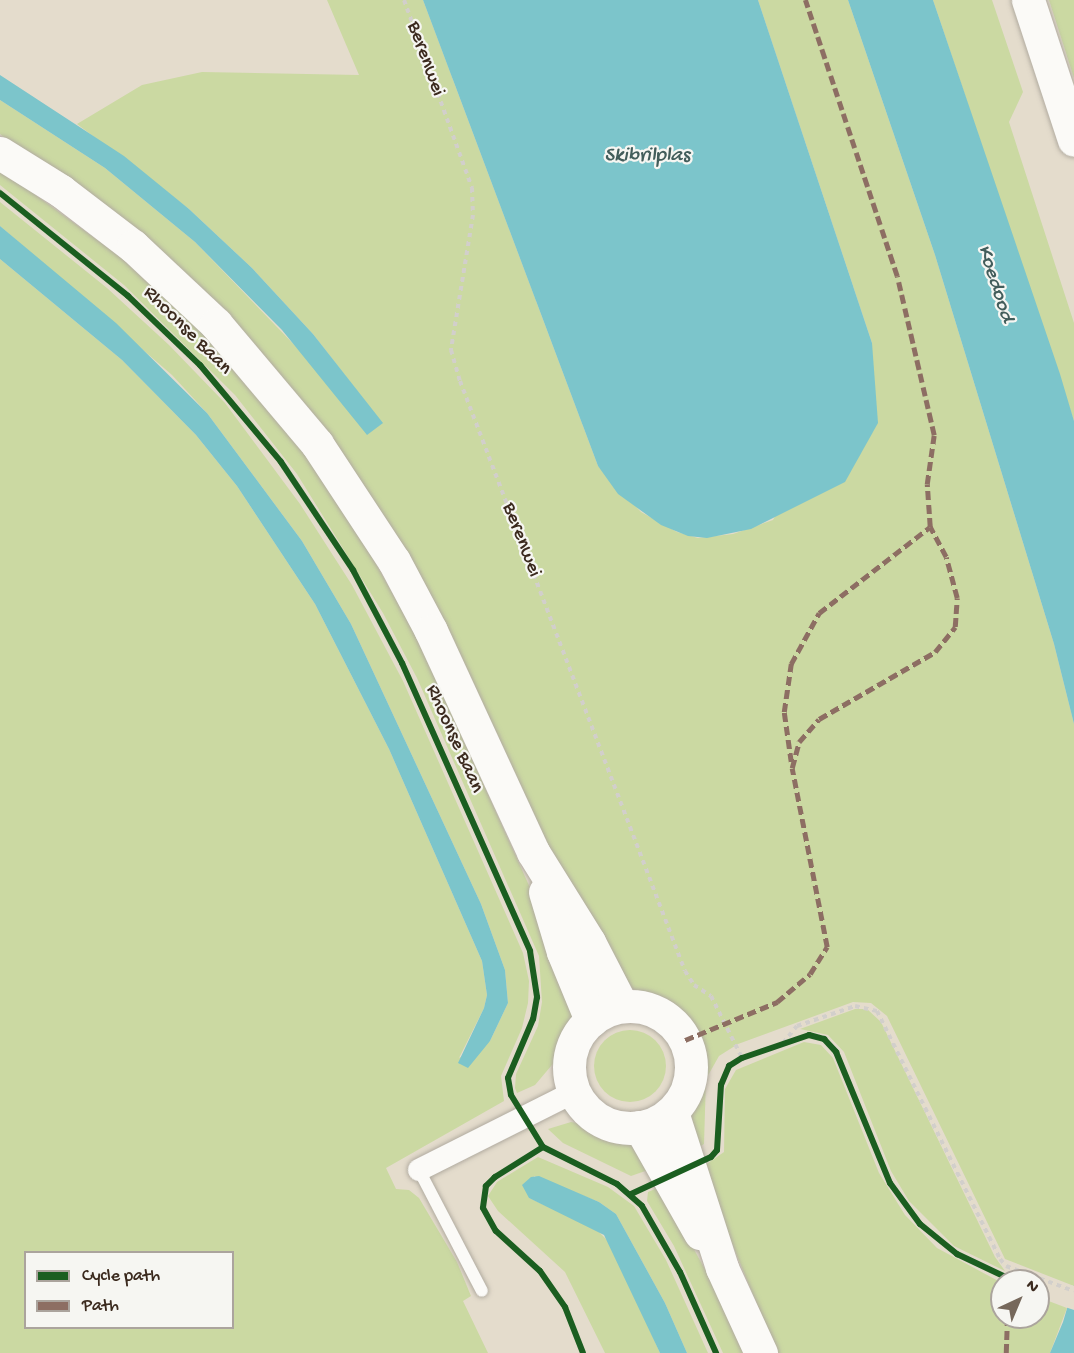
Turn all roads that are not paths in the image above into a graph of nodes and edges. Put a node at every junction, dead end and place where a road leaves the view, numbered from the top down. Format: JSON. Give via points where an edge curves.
{"nodes":[{"id":1,"x":1028,"y":0,"type":"edge"},
{"id":2,"x":1074,"y":140,"type":"edge"},
{"id":3,"x":0,"y":153,"type":"edge"},
{"id":4,"x":533,"y":852,"type":"junction"},
{"id":5,"x":622,"y":1006,"type":"junction"},
{"id":6,"x":591,"y":1020,"type":"junction"},
{"id":7,"x":574,"y":1092,"type":"junction"},
{"id":8,"x":672,"y":1112,"type":"junction"},
{"id":9,"x":640,"y":1127,"type":"junction"},
{"id":10,"x":419,"y":1170,"type":"joint"},
{"id":11,"x":722,"y":1268,"type":"junction"},
{"id":12,"x":482,"y":1291,"type":"dead end"},
{"id":13,"x":760,"y":1353,"type":"edge"}],
"edges":[{"from":1,"to":2,"type":"main road"},
{"from":3,"to":4,"type":"main road","name":"Rhoonse Baan","via":[[61,191],[133,246],[216,324],[317,444],[394,561],[431,631]]},
{"from":4,"to":5,"type":"main road","name":"Rhoonse Baan","via":[[589,942]]},
{"from":4,"to":6,"type":"main road","name":"Rhoonse Baan","via":[[562,952]]},
{"from":5,"to":6,"type":"main road"},
{"from":5,"to":8,"type":"main road","via":[[659,1013],[685,1040],[691,1059],[690,1078]]},
{"from":6,"to":7,"type":"main road","via":[[580,1031],[570,1053]]},
{"from":7,"to":9,"type":"main road","via":[[585,1109],[601,1121],[620,1127]]},
{"from":7,"to":10,"type":"street"},
{"from":8,"to":9,"type":"main road"},
{"from":8,"to":11,"type":"main road"},
{"from":9,"to":11,"type":"main road","via":[[665,1178]]},
{"from":10,"to":12,"type":"lane"},
{"from":11,"to":13,"type":"main road"}]}
